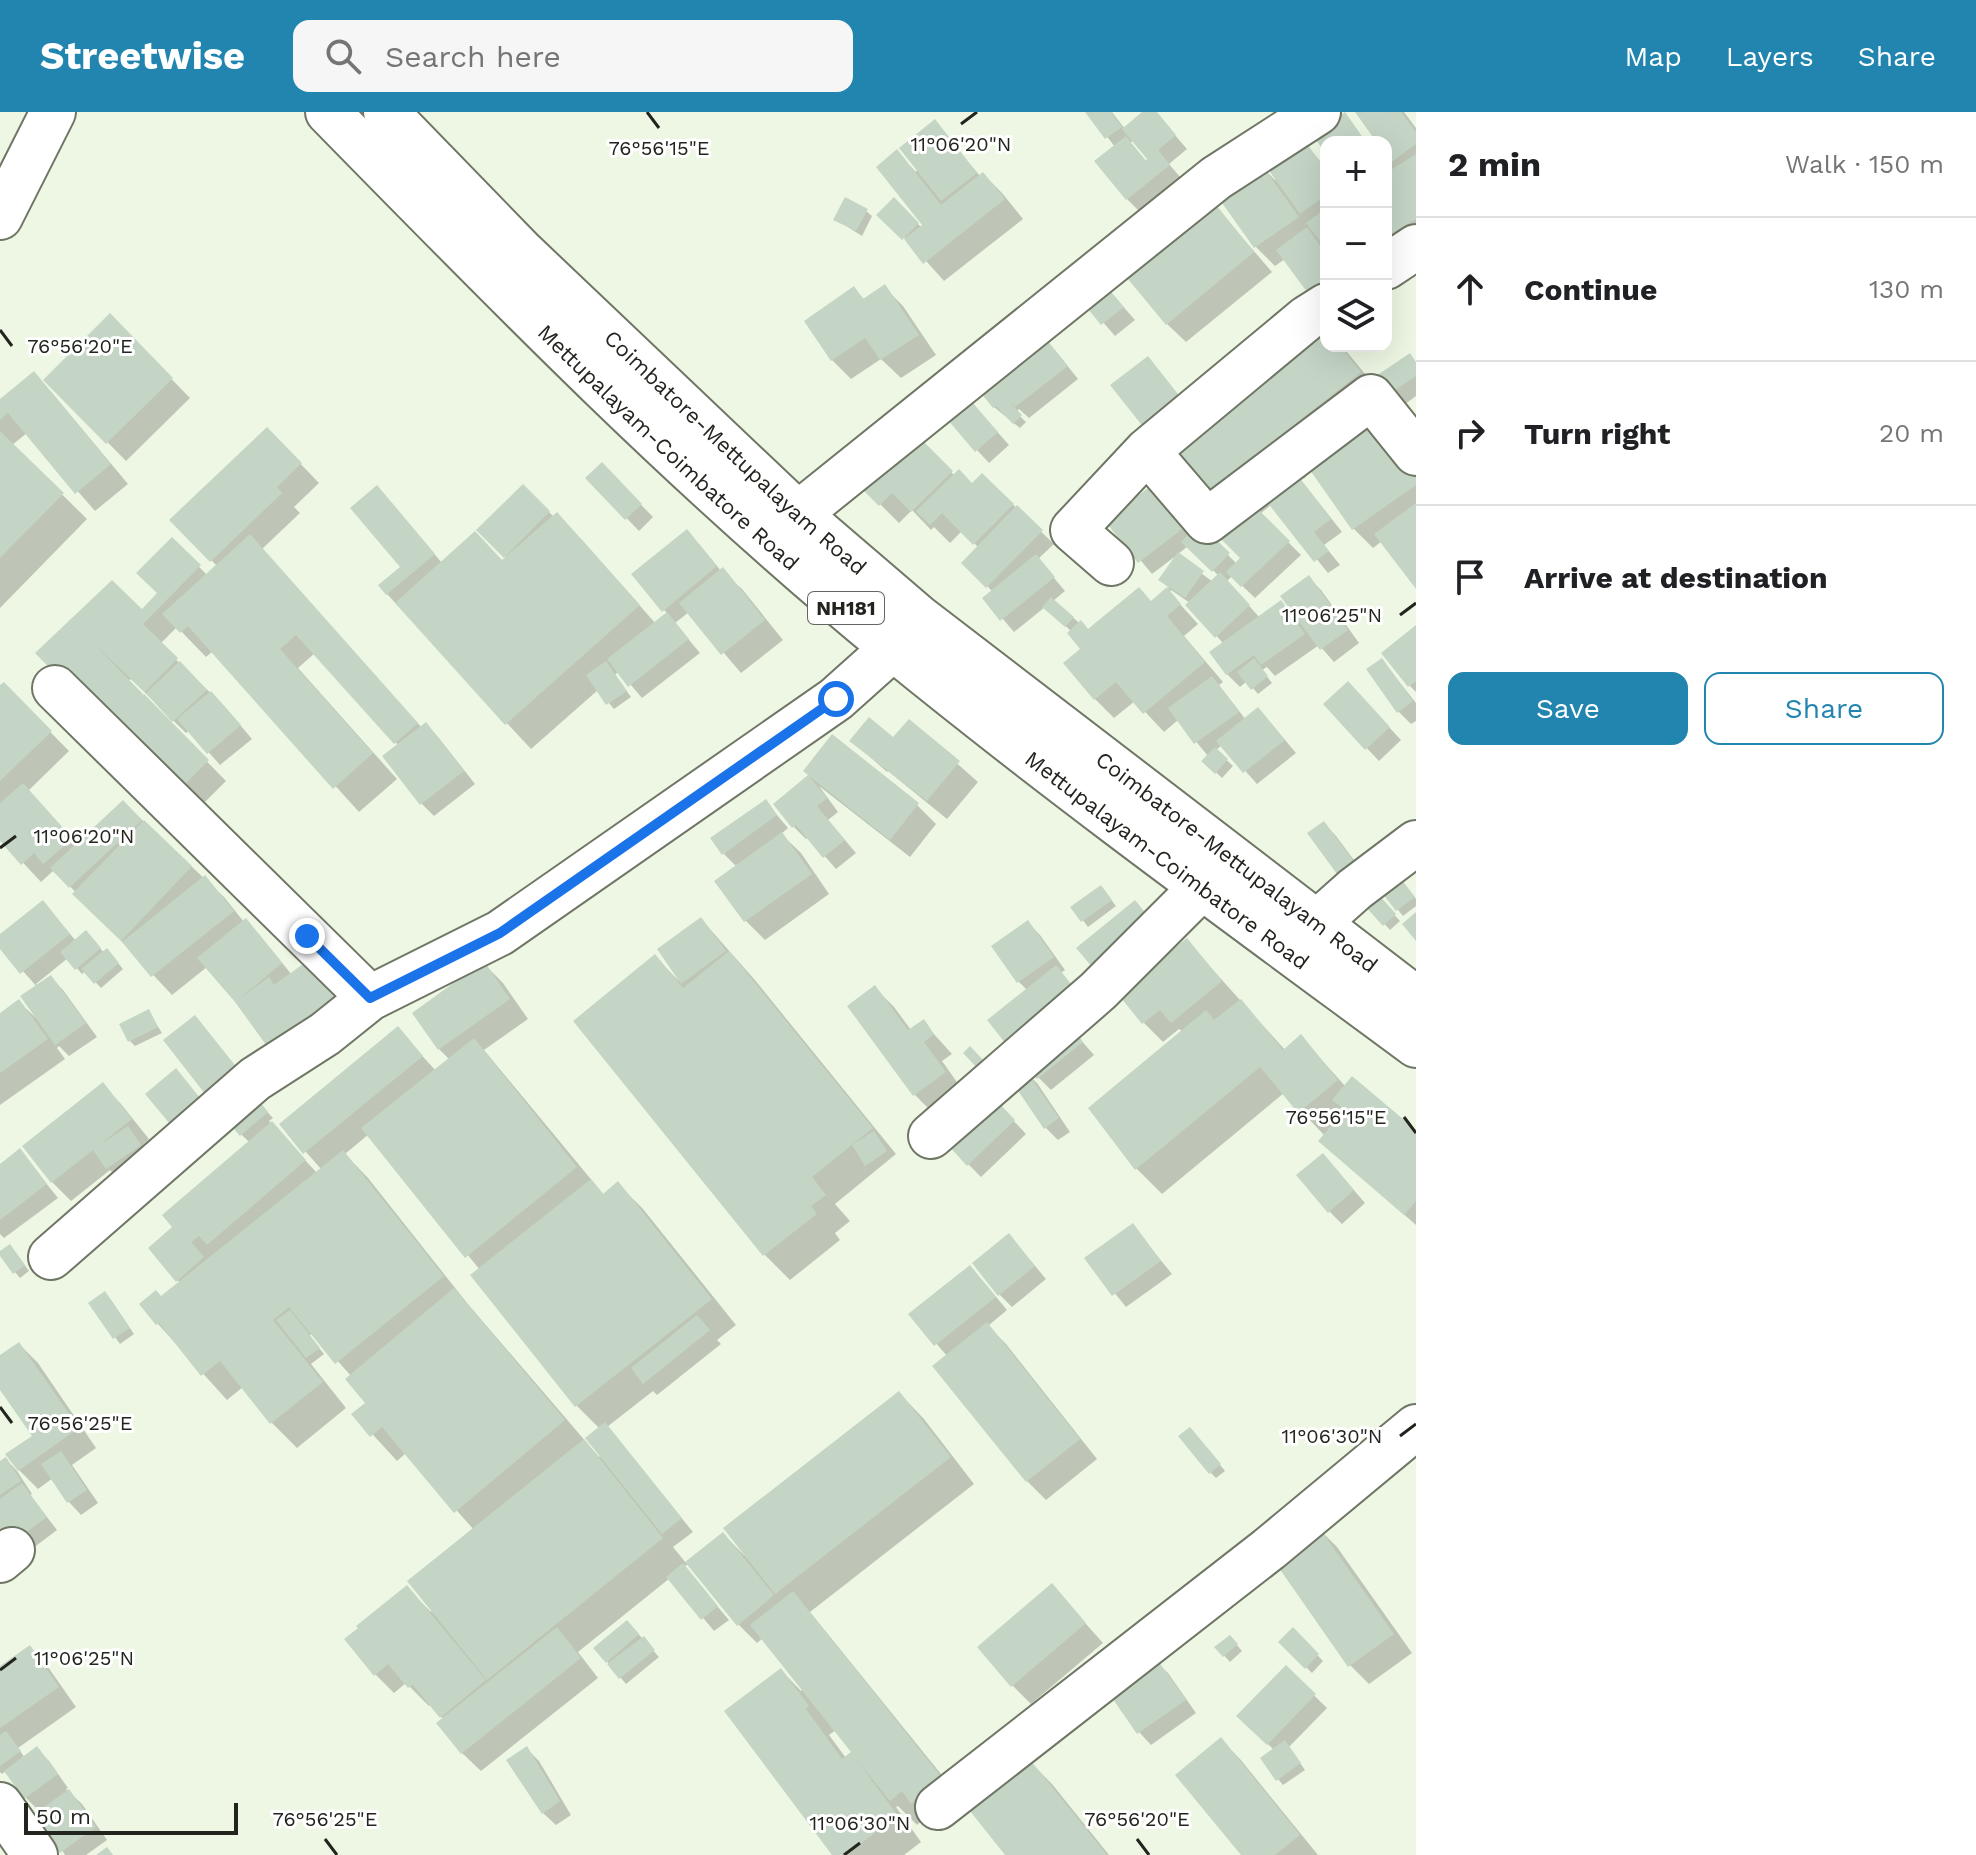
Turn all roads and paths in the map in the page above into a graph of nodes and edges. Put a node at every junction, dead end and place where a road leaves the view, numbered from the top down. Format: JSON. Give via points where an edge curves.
{"nodes":[{"id":1,"x":53,"y":112,"type":"edge"},
{"id":2,"x":328,"y":112,"type":"edge"},
{"id":3,"x":386,"y":112,"type":"edge"},
{"id":4,"x":1318,"y":112,"type":"edge"},
{"id":5,"x":0,"y":217,"type":"edge"},
{"id":6,"x":1416,"y":247,"type":"edge"},
{"id":7,"x":1392,"y":263,"type":"edge"},
{"id":8,"x":1320,"y":310,"type":"edge"},
{"id":9,"x":1147,"y":451,"type":"junction"},
{"id":10,"x":1416,"y":453,"type":"edge"},
{"id":11,"x":798,"y":514,"type":"junction"},
{"id":12,"x":1111,"y":563,"type":"dead end"},
{"id":13,"x":906,"y":632,"type":"junction"},
{"id":14,"x":55,"y":688,"type":"dead end"},
{"id":15,"x":1416,"y":843,"type":"edge"},
{"id":16,"x":1202,"y":887,"type":"junction"},
{"id":17,"x":1318,"y":922,"type":"junction"},
{"id":18,"x":370,"y":998,"type":"junction"},
{"id":19,"x":1416,"y":999,"type":"edge"},
{"id":20,"x":1416,"y":1045,"type":"edge"},
{"id":21,"x":931,"y":1136,"type":"dead end"},
{"id":22,"x":51,"y":1257,"type":"dead end"},
{"id":23,"x":1416,"y":1427,"type":"edge"},
{"id":24,"x":0,"y":1805,"type":"edge"},
{"id":25,"x":938,"y":1807,"type":"dead end"},
{"id":26,"x":35,"y":1855,"type":"edge"}],
"edges":[{"from":1,"to":5,"type":"main road"},
{"from":2,"to":13,"type":"main road","name":"Mettupalayam-Coimbatore Road","number":"NH181","via":[[704,484]]},
{"from":3,"to":11,"type":"main road","name":"Coimbatore-Mettupalayam Road","number":"NH181","via":[[522,252]]},
{"from":4,"to":11,"type":"main road","via":[[1216,178]]},
{"from":6,"to":7,"type":"main road"},
{"from":8,"to":9,"type":"main road"},
{"from":9,"to":10,"type":"main road","via":[[1207,521],[1371,397]]},
{"from":9,"to":12,"type":"main road","via":[[1073,530]]},
{"from":11,"to":13,"type":"main road","name":"Coimbatore-Mettupalayam Road","number":"NH181"},
{"from":13,"to":16,"type":"main road","name":"Mettupalayam-Coimbatore Road","number":"NH181"},
{"from":13,"to":17,"type":"main road","name":"Coimbatore-Mettupalayam Road","number":"NH181"},
{"from":13,"to":18,"type":"main road","via":[[836,699],[500,933]]},
{"from":14,"to":18,"type":"main road"},
{"from":15,"to":17,"type":"main road"},
{"from":16,"to":20,"type":"main road","name":"Mettupalayam-Coimbatore Road","number":"NH181"},
{"from":16,"to":21,"type":"main road","via":[[1098,991]]},
{"from":17,"to":19,"type":"main road","name":"Coimbatore-Mettupalayam Road","number":"NH181"},
{"from":18,"to":22,"type":"main road","via":[[255,1079]]},
{"from":23,"to":25,"type":"main road","via":[[1269,1549]]},
{"from":24,"to":26,"type":"main road"}]}
